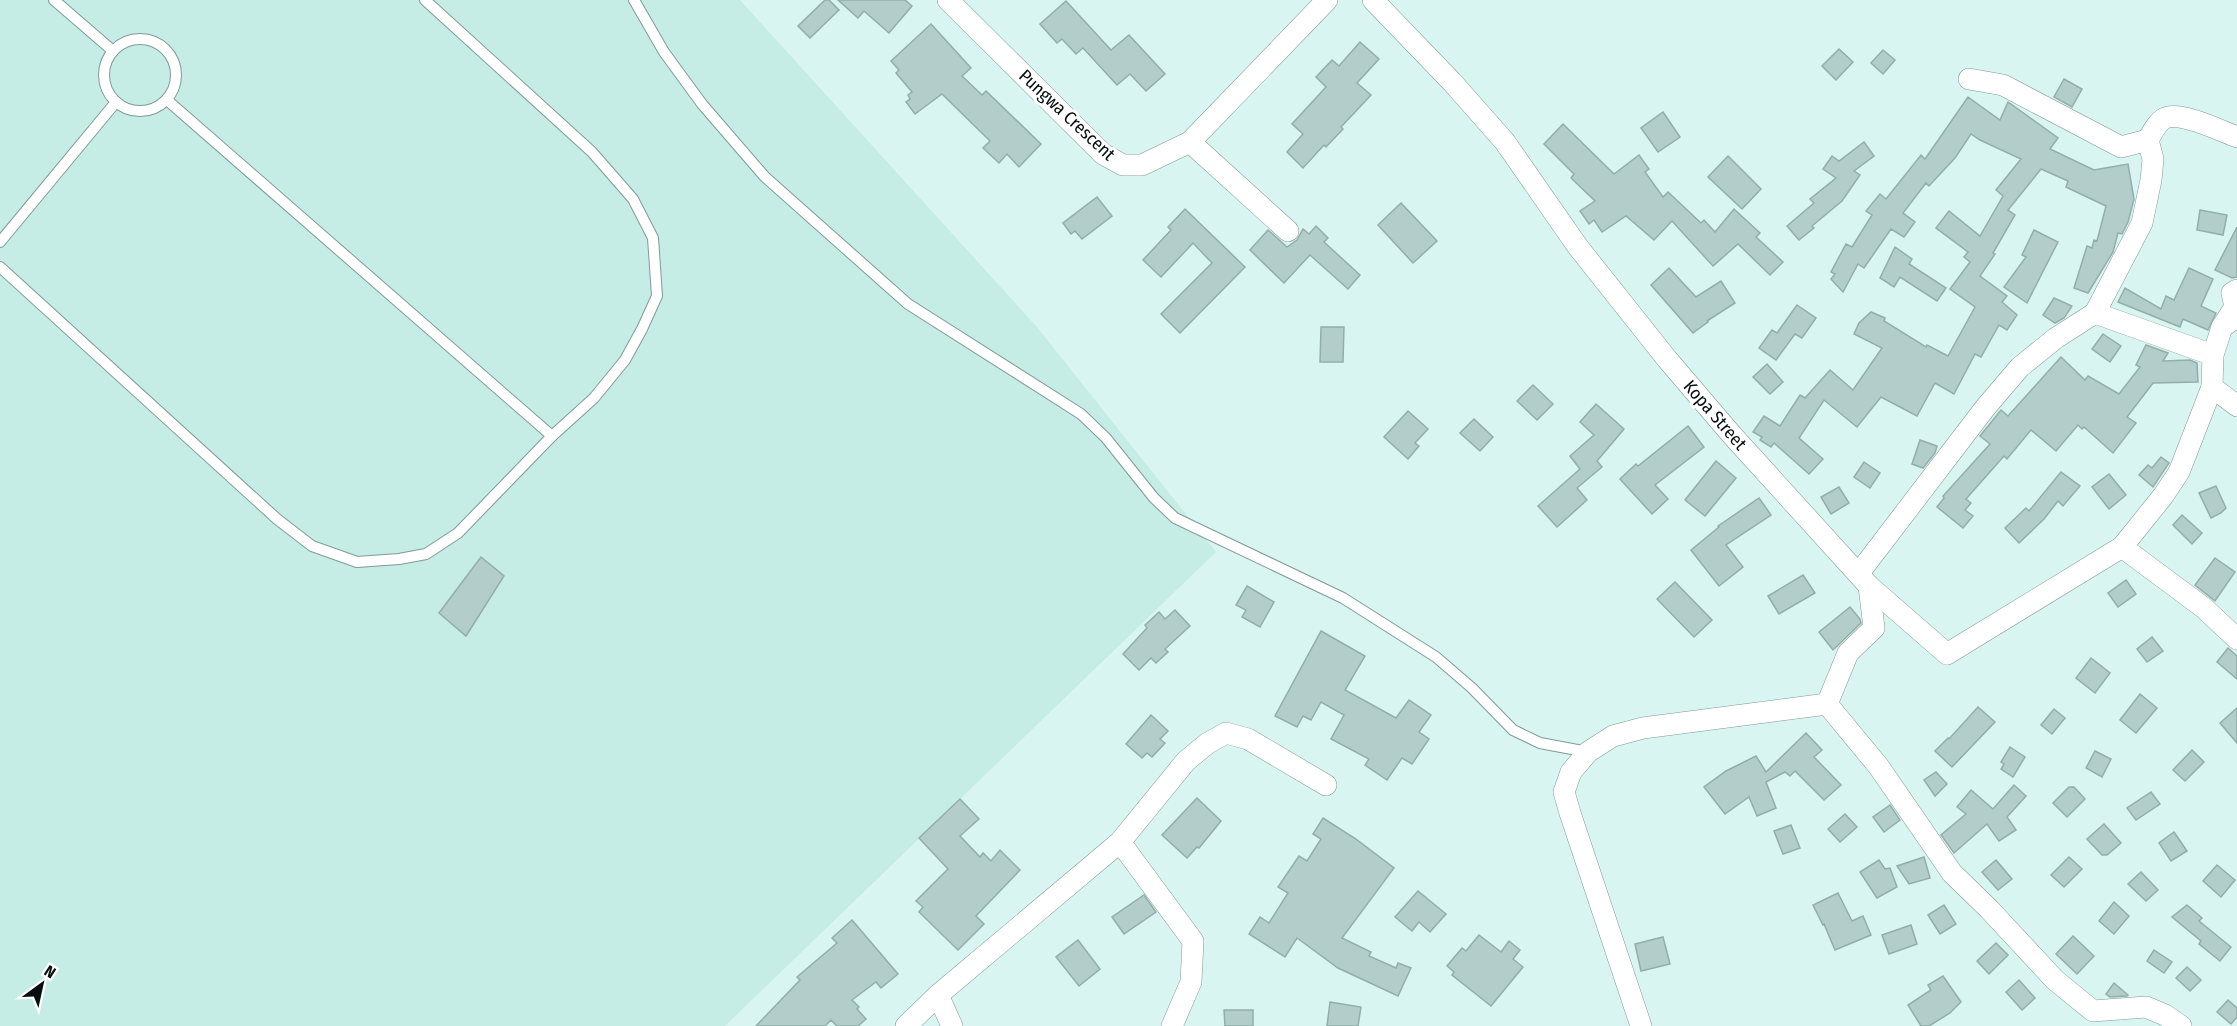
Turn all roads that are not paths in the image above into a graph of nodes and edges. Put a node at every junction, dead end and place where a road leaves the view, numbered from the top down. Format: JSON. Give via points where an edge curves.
{"nodes":[{"id":1,"x":54,"y":0,"type":"edge"},
{"id":2,"x":425,"y":0,"type":"edge"},
{"id":3,"x":634,"y":0,"type":"edge"},
{"id":4,"x":948,"y":0,"type":"edge"},
{"id":5,"x":1327,"y":0,"type":"edge"},
{"id":6,"x":1372,"y":0,"type":"edge"},
{"id":7,"x":113,"y":51,"type":"junction"},
{"id":8,"x":1970,"y":79,"type":"dead end"},
{"id":9,"x":167,"y":100,"type":"junction"},
{"id":10,"x":116,"y":102,"type":"junction"},
{"id":11,"x":2237,"y":137,"type":"edge"},
{"id":12,"x":2148,"y":140,"type":"junction"},
{"id":13,"x":1190,"y":142,"type":"junction"},
{"id":14,"x":1288,"y":231,"type":"dead end"},
{"id":15,"x":0,"y":242,"type":"edge"},
{"id":16,"x":0,"y":267,"type":"edge"},
{"id":17,"x":2237,"y":290,"type":"edge"},
{"id":18,"x":2096,"y":312,"type":"junction"},
{"id":19,"x":2229,"y":322,"type":"edge"},
{"id":20,"x":2213,"y":355,"type":"junction"},
{"id":21,"x":2212,"y":387,"type":"junction"},
{"id":22,"x":2237,"y":406,"type":"edge"},
{"id":23,"x":552,"y":436,"type":"junction"},
{"id":24,"x":2122,"y":547,"type":"junction"},
{"id":25,"x":1864,"y":579,"type":"junction"},
{"id":26,"x":2237,"y":639,"type":"edge"},
{"id":27,"x":1827,"y":704,"type":"junction"},
{"id":28,"x":1588,"y":752,"type":"junction"},
{"id":29,"x":1326,"y":785,"type":"dead end"},
{"id":30,"x":1120,"y":842,"type":"junction"},
{"id":31,"x":938,"y":995,"type":"junction"},
{"id":32,"x":906,"y":1026,"type":"edge"},
{"id":33,"x":952,"y":1026,"type":"edge"},
{"id":34,"x":1173,"y":1026,"type":"edge"},
{"id":35,"x":1641,"y":1026,"type":"edge"},
{"id":36,"x":2181,"y":1026,"type":"edge"}],
"edges":[{"from":1,"to":7,"type":"lane"},
{"from":2,"to":23,"type":"lane","via":[[592,152],[633,199],[653,238],[657,296],[642,329],[625,360],[600,391]]},
{"from":3,"to":28,"type":"lane","via":[[664,52],[702,104],[765,177],[908,304],[1081,414],[1174,518],[1343,598],[1436,657],[1513,730],[1540,743]]},
{"from":4,"to":13,"type":"street","name":"Pungwa Crescent","via":[[1103,154],[1123,165],[1142,165]]},
{"from":5,"to":13,"type":"street","name":"Pungwa Crescent"},
{"from":6,"to":25,"type":"street","name":"Kopa Street","via":[[1505,142],[1578,247],[1667,358]]},
{"from":7,"to":9,"type":"lane","via":[[126,42],[142,39],[158,44],[170,54],[176,69],[175,86]]},
{"from":7,"to":10,"type":"lane","via":[[104,77]]},
{"from":8,"to":12,"type":"street","via":[[2003,85],[2121,147]]},
{"from":9,"to":10,"type":"lane","via":[[142,112]]},
{"from":9,"to":23,"type":"lane"},
{"from":10,"to":15,"type":"lane"},
{"from":11,"to":12,"type":"street","via":[[2174,116],[2164,118]]},
{"from":12,"to":18,"type":"street","via":[[2153,159],[2142,223]]},
{"from":13,"to":14,"type":"street"},
{"from":16,"to":23,"type":"lane","via":[[277,519],[312,546],[357,562],[426,554],[458,533]]},
{"from":17,"to":19,"type":"street","via":[[2232,293],[2235,307]]},
{"from":18,"to":20,"type":"street"},
{"from":18,"to":25,"type":"street","via":[[2020,367],[1985,408]]},
{"from":19,"to":20,"type":"street"},
{"from":20,"to":21,"type":"street"},
{"from":21,"to":22,"type":"street"},
{"from":21,"to":24,"type":"street","via":[[2179,472]]},
{"from":24,"to":25,"type":"street","name":"Kopa Street","via":[[1947,654]]},
{"from":24,"to":26,"type":"street","via":[[2204,608]]},
{"from":25,"to":27,"type":"street","via":[[1874,628],[1848,653]]},
{"from":27,"to":28,"type":"street","via":[[1643,728],[1613,736]]},
{"from":27,"to":36,"type":"street","via":[[1879,767],[1952,873],[2055,980],[2094,1011],[2145,1007]]},
{"from":28,"to":35,"type":"street","via":[[1570,772],[1564,792]]},
{"from":29,"to":30,"type":"street","via":[[1248,739],[1226,733],[1186,761]]},
{"from":30,"to":31,"type":"street"},
{"from":30,"to":34,"type":"street","via":[[1193,941],[1191,982]]},
{"from":31,"to":32,"type":"street"},
{"from":31,"to":33,"type":"street"}]}
